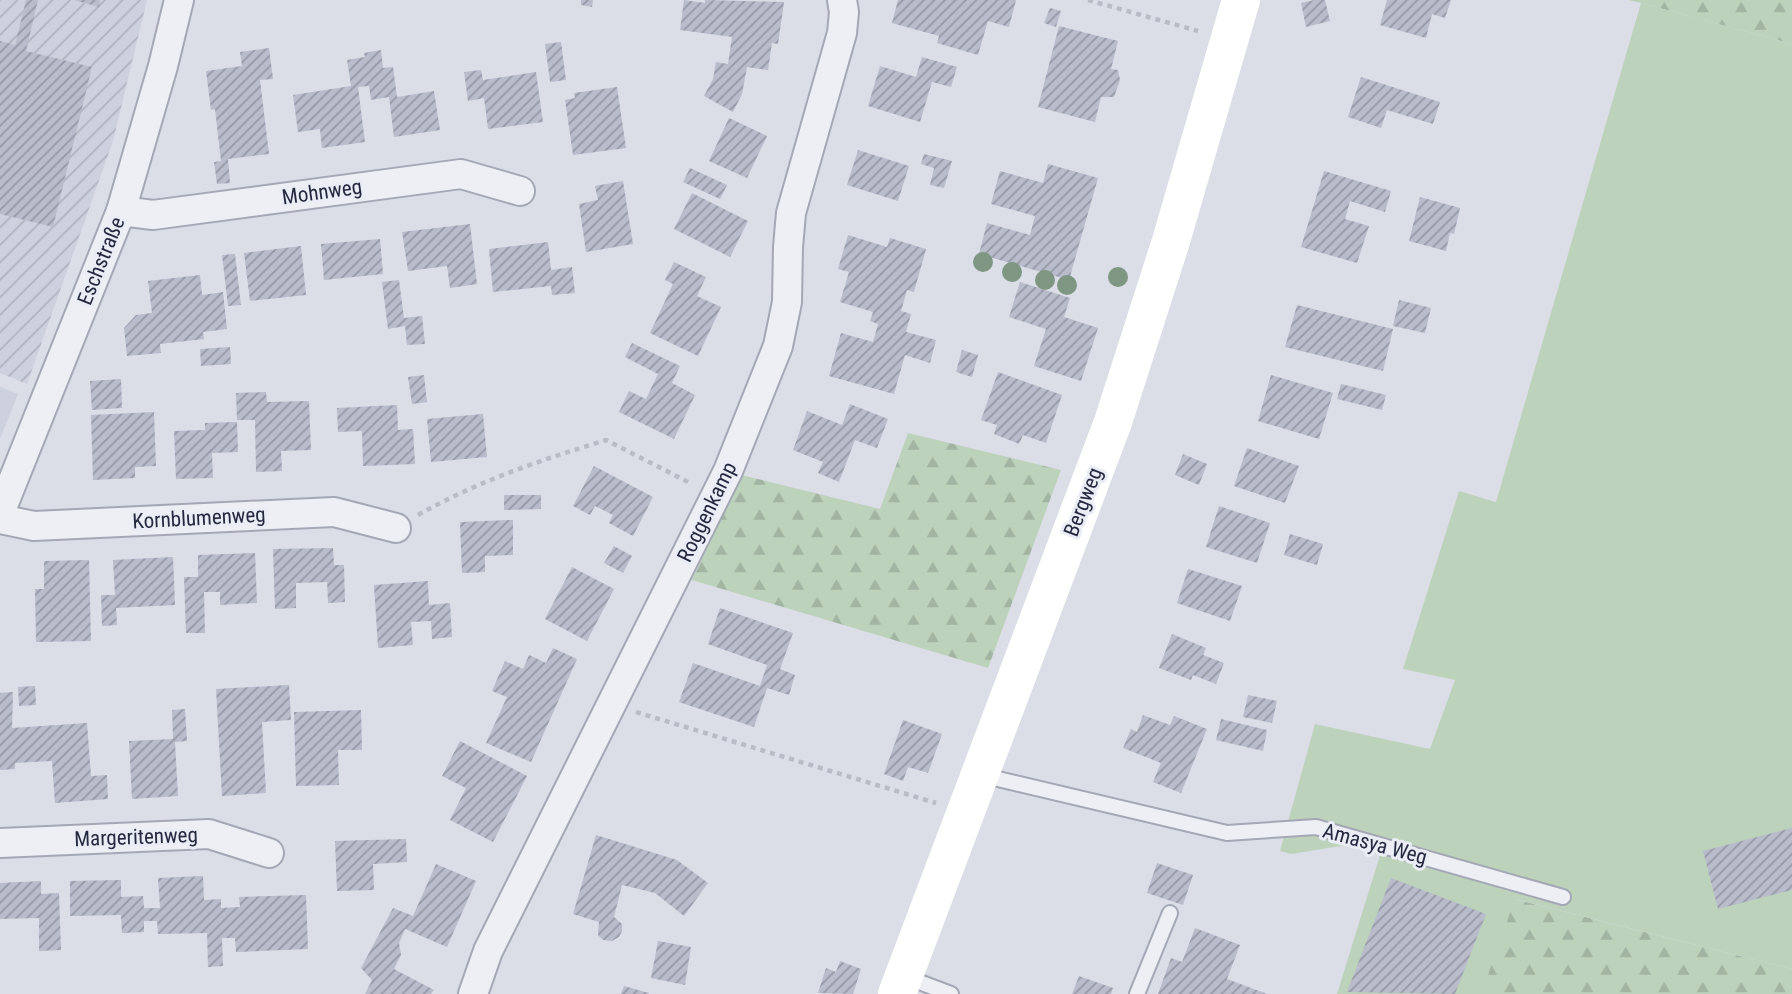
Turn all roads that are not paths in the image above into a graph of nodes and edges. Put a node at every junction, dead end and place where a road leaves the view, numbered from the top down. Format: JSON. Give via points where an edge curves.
{"nodes":[{"id":1,"x":179,"y":0,"type":"edge"},
{"id":2,"x":842,"y":0,"type":"edge"},
{"id":3,"x":1241,"y":0,"type":"edge"},
{"id":4,"x":520,"y":191,"type":"dead end"},
{"id":5,"x":121,"y":211,"type":"junction"},
{"id":6,"x":0,"y":513,"type":"edge"},
{"id":7,"x":0,"y":519,"type":"edge"},
{"id":8,"x":396,"y":528,"type":"road end"},
{"id":9,"x":979,"y":775,"type":"junction"},
{"id":10,"x":0,"y":843,"type":"edge"},
{"id":11,"x":268,"y":853,"type":"dead end"},
{"id":12,"x":1563,"y":897,"type":"dead end"},
{"id":13,"x":1170,"y":913,"type":"dead end"},
{"id":14,"x":901,"y":985,"type":"edge"},
{"id":15,"x":472,"y":994,"type":"edge"},
{"id":16,"x":951,"y":994,"type":"edge"},
{"id":17,"x":1137,"y":994,"type":"edge"}],
"edges":[{"from":1,"to":5,"type":"street","name":"Eschstraße"},
{"from":2,"to":15,"type":"street","name":"Roggenkamp","via":[[842,33],[791,213],[787,302],[778,346],[729,471],[488,951]]},
{"from":3,"to":9,"type":"main road","name":"Bergweg","via":[[1113,422]]},
{"from":4,"to":5,"type":"street","name":"Mohnweg","via":[[461,174],[153,215]]},
{"from":5,"to":6,"type":"street","name":"Eschstraße"},
{"from":7,"to":8,"type":"street","name":"Kornblumenweg","via":[[34,526],[334,512]]},
{"from":9,"to":12,"type":"lane","name":"Amasya Weg","via":[[1227,833],[1316,827]]},
{"from":9,"to":14,"type":"main road","name":"Bergweg"},
{"from":10,"to":11,"type":"street","name":"Margeritenweg","via":[[209,834]]},
{"from":13,"to":17,"type":"lane"},
{"from":14,"to":16,"type":"lane"}]}
